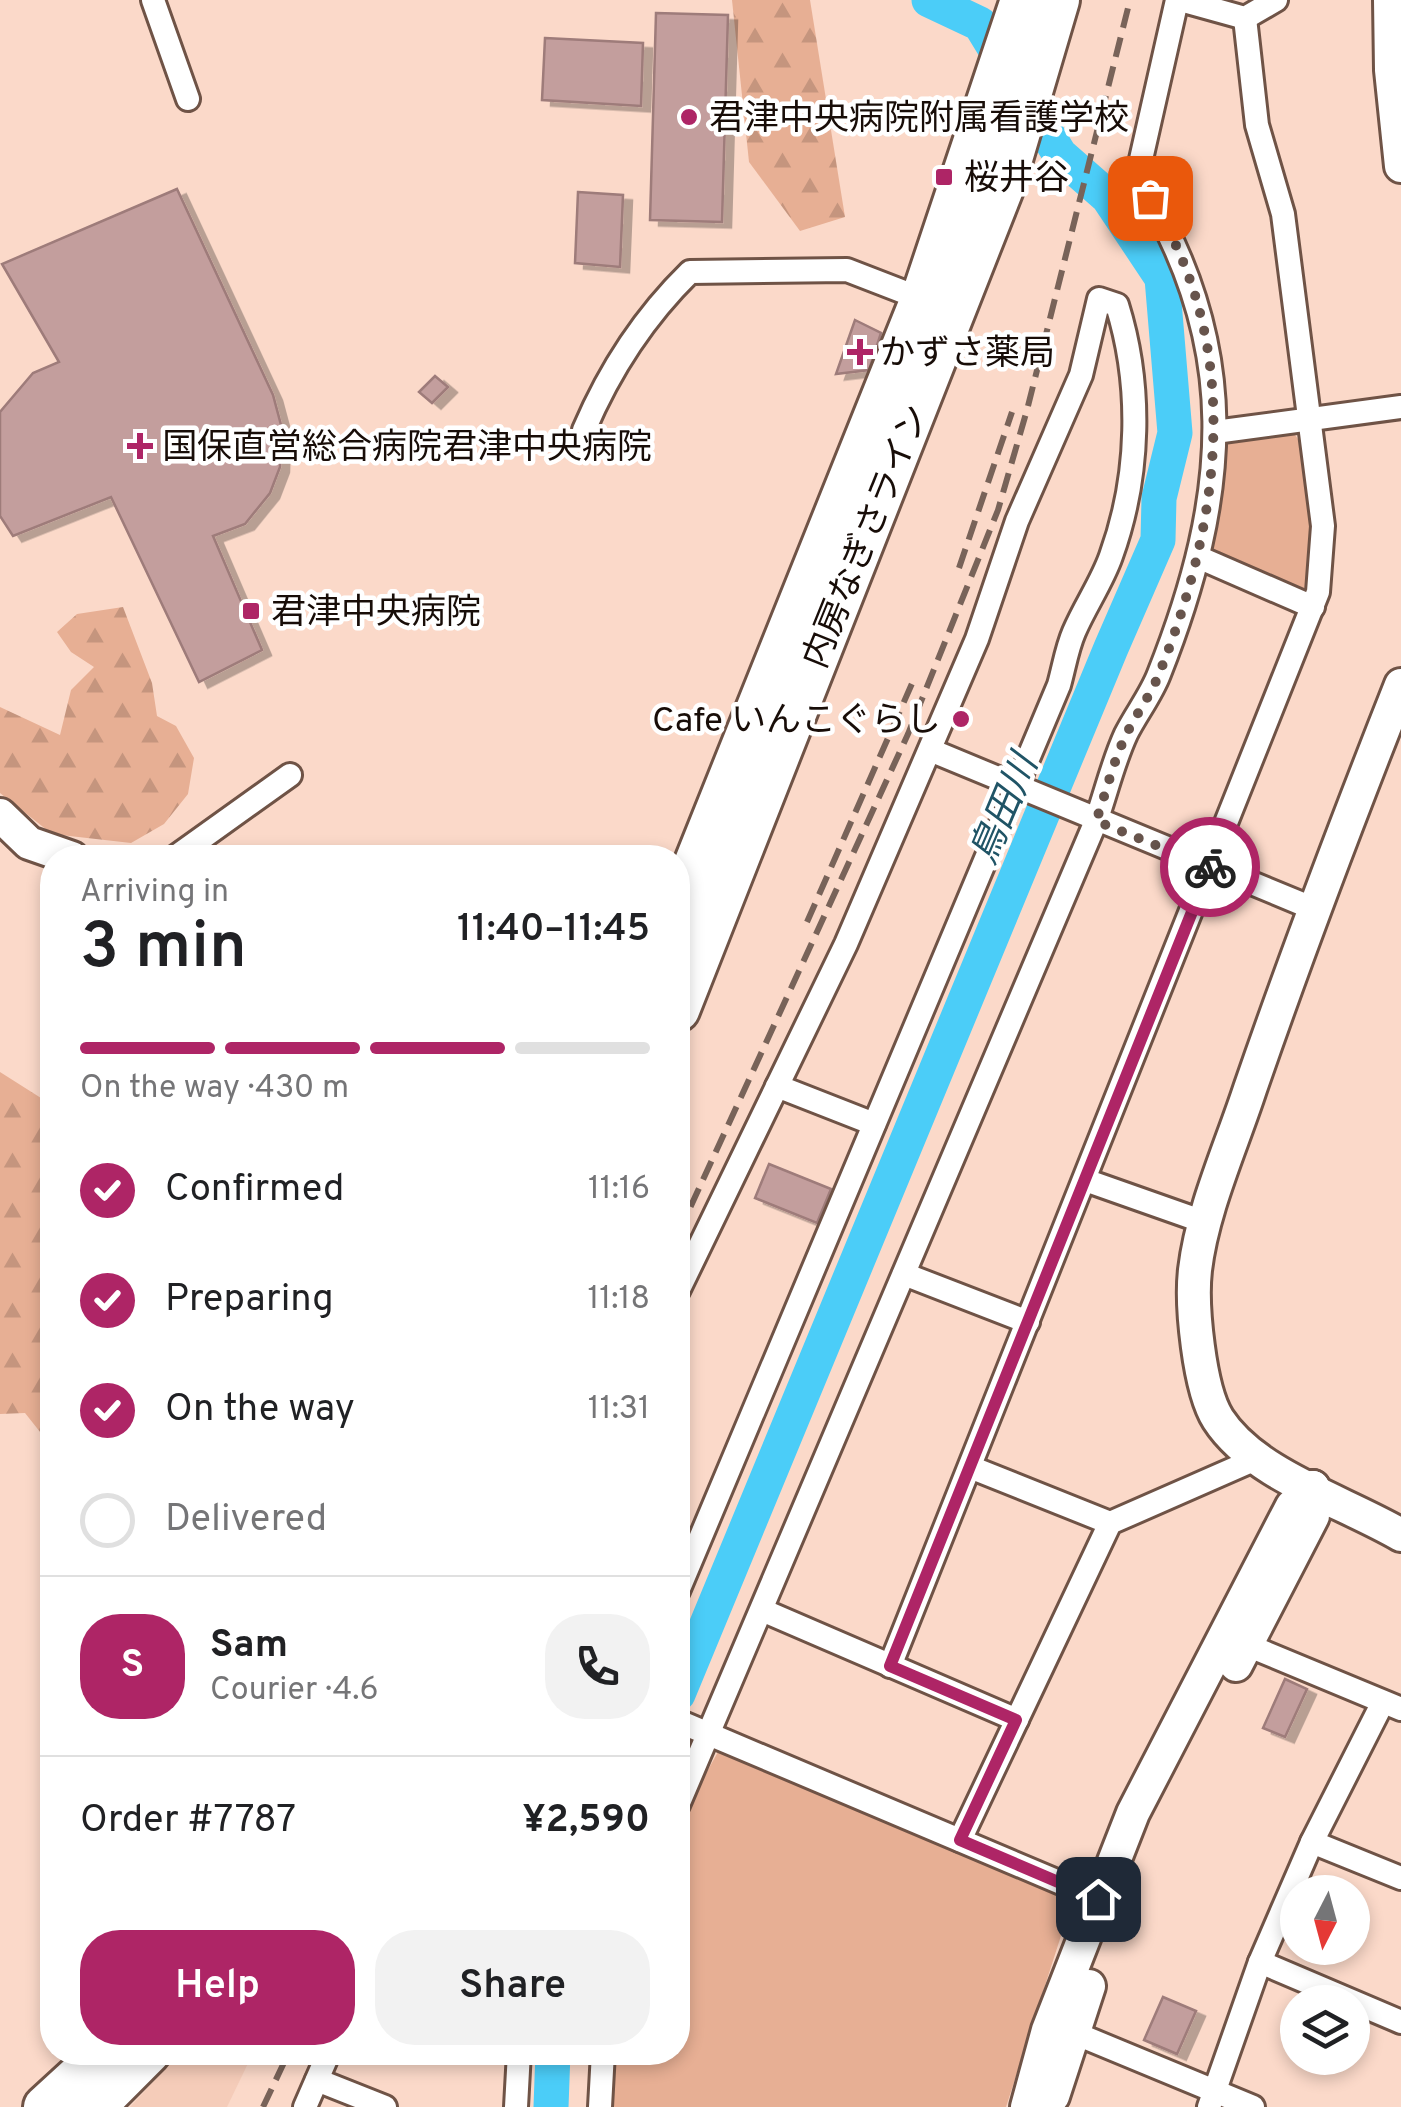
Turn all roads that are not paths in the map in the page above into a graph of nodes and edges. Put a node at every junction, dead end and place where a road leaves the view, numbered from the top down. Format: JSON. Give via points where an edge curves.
{"nodes":[{"id":1,"x":153,"y":0,"type":"edge"},
{"id":2,"x":1058,"y":0,"type":"edge"},
{"id":3,"x":1178,"y":0,"type":"edge"},
{"id":4,"x":1276,"y":0,"type":"edge"},
{"id":5,"x":1390,"y":0,"type":"edge"},
{"id":6,"x":1245,"y":18,"type":"junction"},
{"id":7,"x":1025,"y":31,"type":"edge"},
{"id":8,"x":188,"y":99,"type":"dead end"},
{"id":9,"x":1401,"y":166,"type":"edge"},
{"id":10,"x":922,"y":299,"type":"junction"},
{"id":11,"x":1401,"y":407,"type":"edge"},
{"id":12,"x":1306,"y":417,"type":"junction"},
{"id":13,"x":584,"y":430,"type":"dead end"},
{"id":14,"x":1215,"y":432,"type":"junction"},
{"id":15,"x":1198,"y":558,"type":"junction"},
{"id":16,"x":1313,"y":607,"type":"junction"},
{"id":17,"x":1401,"y":685,"type":"edge"},
{"id":18,"x":930,"y":750,"type":"junction"},
{"id":19,"x":290,"y":774,"type":"dead end"},
{"id":20,"x":1019,"y":790,"type":"junction"},
{"id":21,"x":0,"y":814,"type":"edge"},
{"id":22,"x":1091,"y":819,"type":"junction"},
{"id":23,"x":192,"y":845,"type":"edge"},
{"id":24,"x":40,"y":847,"type":"edge"},
{"id":25,"x":1212,"y":868,"type":"junction"},
{"id":26,"x":690,"y":876,"type":"edge"},
{"id":27,"x":1312,"y":908,"type":"junction"},
{"id":28,"x":690,"y":980,"type":"edge"},
{"id":29,"x":777,"y":1086,"type":"junction"},
{"id":30,"x":874,"y":1124,"type":"junction"},
{"id":31,"x":1085,"y":1180,"type":"junction"},
{"id":32,"x":1206,"y":1223,"type":"junction"},
{"id":33,"x":690,"y":1266,"type":"edge"},
{"id":34,"x":904,"y":1274,"type":"junction"},
{"id":35,"x":1028,"y":1322,"type":"junction"},
{"id":36,"x":1256,"y":1459,"type":"junction"},
{"id":37,"x":970,"y":1467,"type":"junction"},
{"id":38,"x":1313,"y":1488,"type":"junction"},
{"id":39,"x":1110,"y":1524,"type":"junction"},
{"id":40,"x":1401,"y":1535,"type":"edge"},
{"id":41,"x":690,"y":1563,"type":"edge"},
{"id":42,"x":762,"y":1610,"type":"junction"},
{"id":43,"x":1247,"y":1645,"type":"junction"},
{"id":44,"x":890,"y":1666,"type":"junction"},
{"id":45,"x":1392,"y":1706,"type":"edge"},
{"id":46,"x":1016,"y":1720,"type":"junction"},
{"id":47,"x":695,"y":1728,"type":"edge"},
{"id":48,"x":960,"y":1840,"type":"junction"},
{"id":49,"x":1312,"y":1842,"type":"junction"},
{"id":50,"x":1401,"y":1878,"type":"edge"},
{"id":51,"x":1108,"y":1903,"type":"junction"},
{"id":52,"x":1260,"y":1962,"type":"junction"},
{"id":53,"x":1401,"y":2022,"type":"edge"},
{"id":54,"x":1072,"y":2032,"type":"junction"},
{"id":55,"x":90,"y":2065,"type":"edge"},
{"id":56,"x":137,"y":2065,"type":"edge"},
{"id":57,"x":323,"y":2065,"type":"edge"},
{"id":58,"x":518,"y":2065,"type":"edge"},
{"id":59,"x":602,"y":2065,"type":"edge"},
{"id":60,"x":317,"y":2080,"type":"junction"},
{"id":61,"x":1211,"y":2099,"type":"edge"},
{"id":62,"x":46,"y":2107,"type":"edge"},
{"id":63,"x":94,"y":2107,"type":"edge"},
{"id":64,"x":304,"y":2107,"type":"edge"},
{"id":65,"x":385,"y":2107,"type":"edge"},
{"id":66,"x":516,"y":2107,"type":"edge"},
{"id":67,"x":600,"y":2107,"type":"edge"},
{"id":68,"x":1027,"y":2107,"type":"edge"},
{"id":69,"x":1049,"y":2107,"type":"edge"},
{"id":70,"x":1253,"y":2107,"type":"edge"}],
"edges":[{"from":1,"to":8,"type":"street"},
{"from":2,"to":7,"type":"highway","name":"内房なぎさライン"},
{"from":3,"to":6,"type":"street"},
{"from":3,"to":14,"type":"street","via":[[1137,177],[1181,252],[1208,332]]},
{"from":4,"to":6,"type":"street"},
{"from":5,"to":9,"type":"street"},
{"from":6,"to":12,"type":"street","via":[[1257,126],[1283,214]]},
{"from":7,"to":10,"type":"highway","name":"内房なぎさライン","via":[[991,105]]},
{"from":7,"to":28,"type":"highway","name":"内房なぎさライン","via":[[1016,143],[996,204]]},
{"from":10,"to":13,"type":"street","via":[[847,270],[690,272],[648,314]]},
{"from":10,"to":26,"type":"highway","name":"内房なぎさライン"},
{"from":11,"to":12,"type":"street"},
{"from":12,"to":14,"type":"street"},
{"from":12,"to":16,"type":"street","via":[[1323,526],[1324,559]]},
{"from":14,"to":15,"type":"street"},
{"from":15,"to":16,"type":"street"},
{"from":15,"to":22,"type":"street","via":[[1160,674]]},
{"from":16,"to":25,"type":"street"},
{"from":17,"to":27,"type":"street"},
{"from":18,"to":20,"type":"street"},
{"from":18,"to":20,"type":"street","via":[[1081,374],[1099,299],[1117,304],[1136,406],[1124,517],[1072,635]]},
{"from":18,"to":29,"type":"street"},
{"from":19,"to":23,"type":"street"},
{"from":20,"to":22,"type":"street"},
{"from":20,"to":30,"type":"street"},
{"from":21,"to":24,"type":"street"},
{"from":22,"to":25,"type":"street"},
{"from":22,"to":34,"type":"street"},
{"from":25,"to":27,"type":"street"},
{"from":25,"to":31,"type":"street"},
{"from":27,"to":32,"type":"street"},
{"from":29,"to":30,"type":"street"},
{"from":29,"to":33,"type":"street"},
{"from":30,"to":41,"type":"street"},
{"from":31,"to":32,"type":"street"},
{"from":31,"to":35,"type":"street"},
{"from":32,"to":36,"type":"street","via":[[1194,1297],[1207,1389],[1216,1415]]},
{"from":34,"to":35,"type":"street"},
{"from":34,"to":42,"type":"street"},
{"from":35,"to":37,"type":"street"},
{"from":36,"to":38,"type":"street"},
{"from":36,"to":39,"type":"street"},
{"from":37,"to":39,"type":"street"},
{"from":37,"to":44,"type":"street"},
{"from":38,"to":40,"type":"street"},
{"from":38,"to":43,"type":"street","via":[[1312,1516]]},
{"from":38,"to":51,"type":"street","via":[[1292,1506],[1133,1813]]},
{"from":39,"to":46,"type":"street"},
{"from":42,"to":44,"type":"street"},
{"from":42,"to":47,"type":"street"},
{"from":43,"to":45,"type":"street"},
{"from":43,"to":51,"type":"street"},
{"from":44,"to":46,"type":"street"},
{"from":45,"to":49,"type":"street"},
{"from":46,"to":48,"type":"street"},
{"from":47,"to":48,"type":"street"},
{"from":48,"to":51,"type":"street"},
{"from":49,"to":50,"type":"street"},
{"from":49,"to":52,"type":"street"},
{"from":51,"to":54,"type":"street"},
{"from":51,"to":68,"type":"street","via":[[1048,2030]]},
{"from":52,"to":53,"type":"street"},
{"from":52,"to":61,"type":"street"},
{"from":54,"to":61,"type":"street"},
{"from":54,"to":69,"type":"street"},
{"from":55,"to":62,"type":"highway"},
{"from":56,"to":63,"type":"highway"},
{"from":57,"to":60,"type":"street"},
{"from":58,"to":66,"type":"street"},
{"from":59,"to":67,"type":"street"},
{"from":60,"to":64,"type":"street"},
{"from":60,"to":65,"type":"street"},
{"from":61,"to":70,"type":"street"}]}
